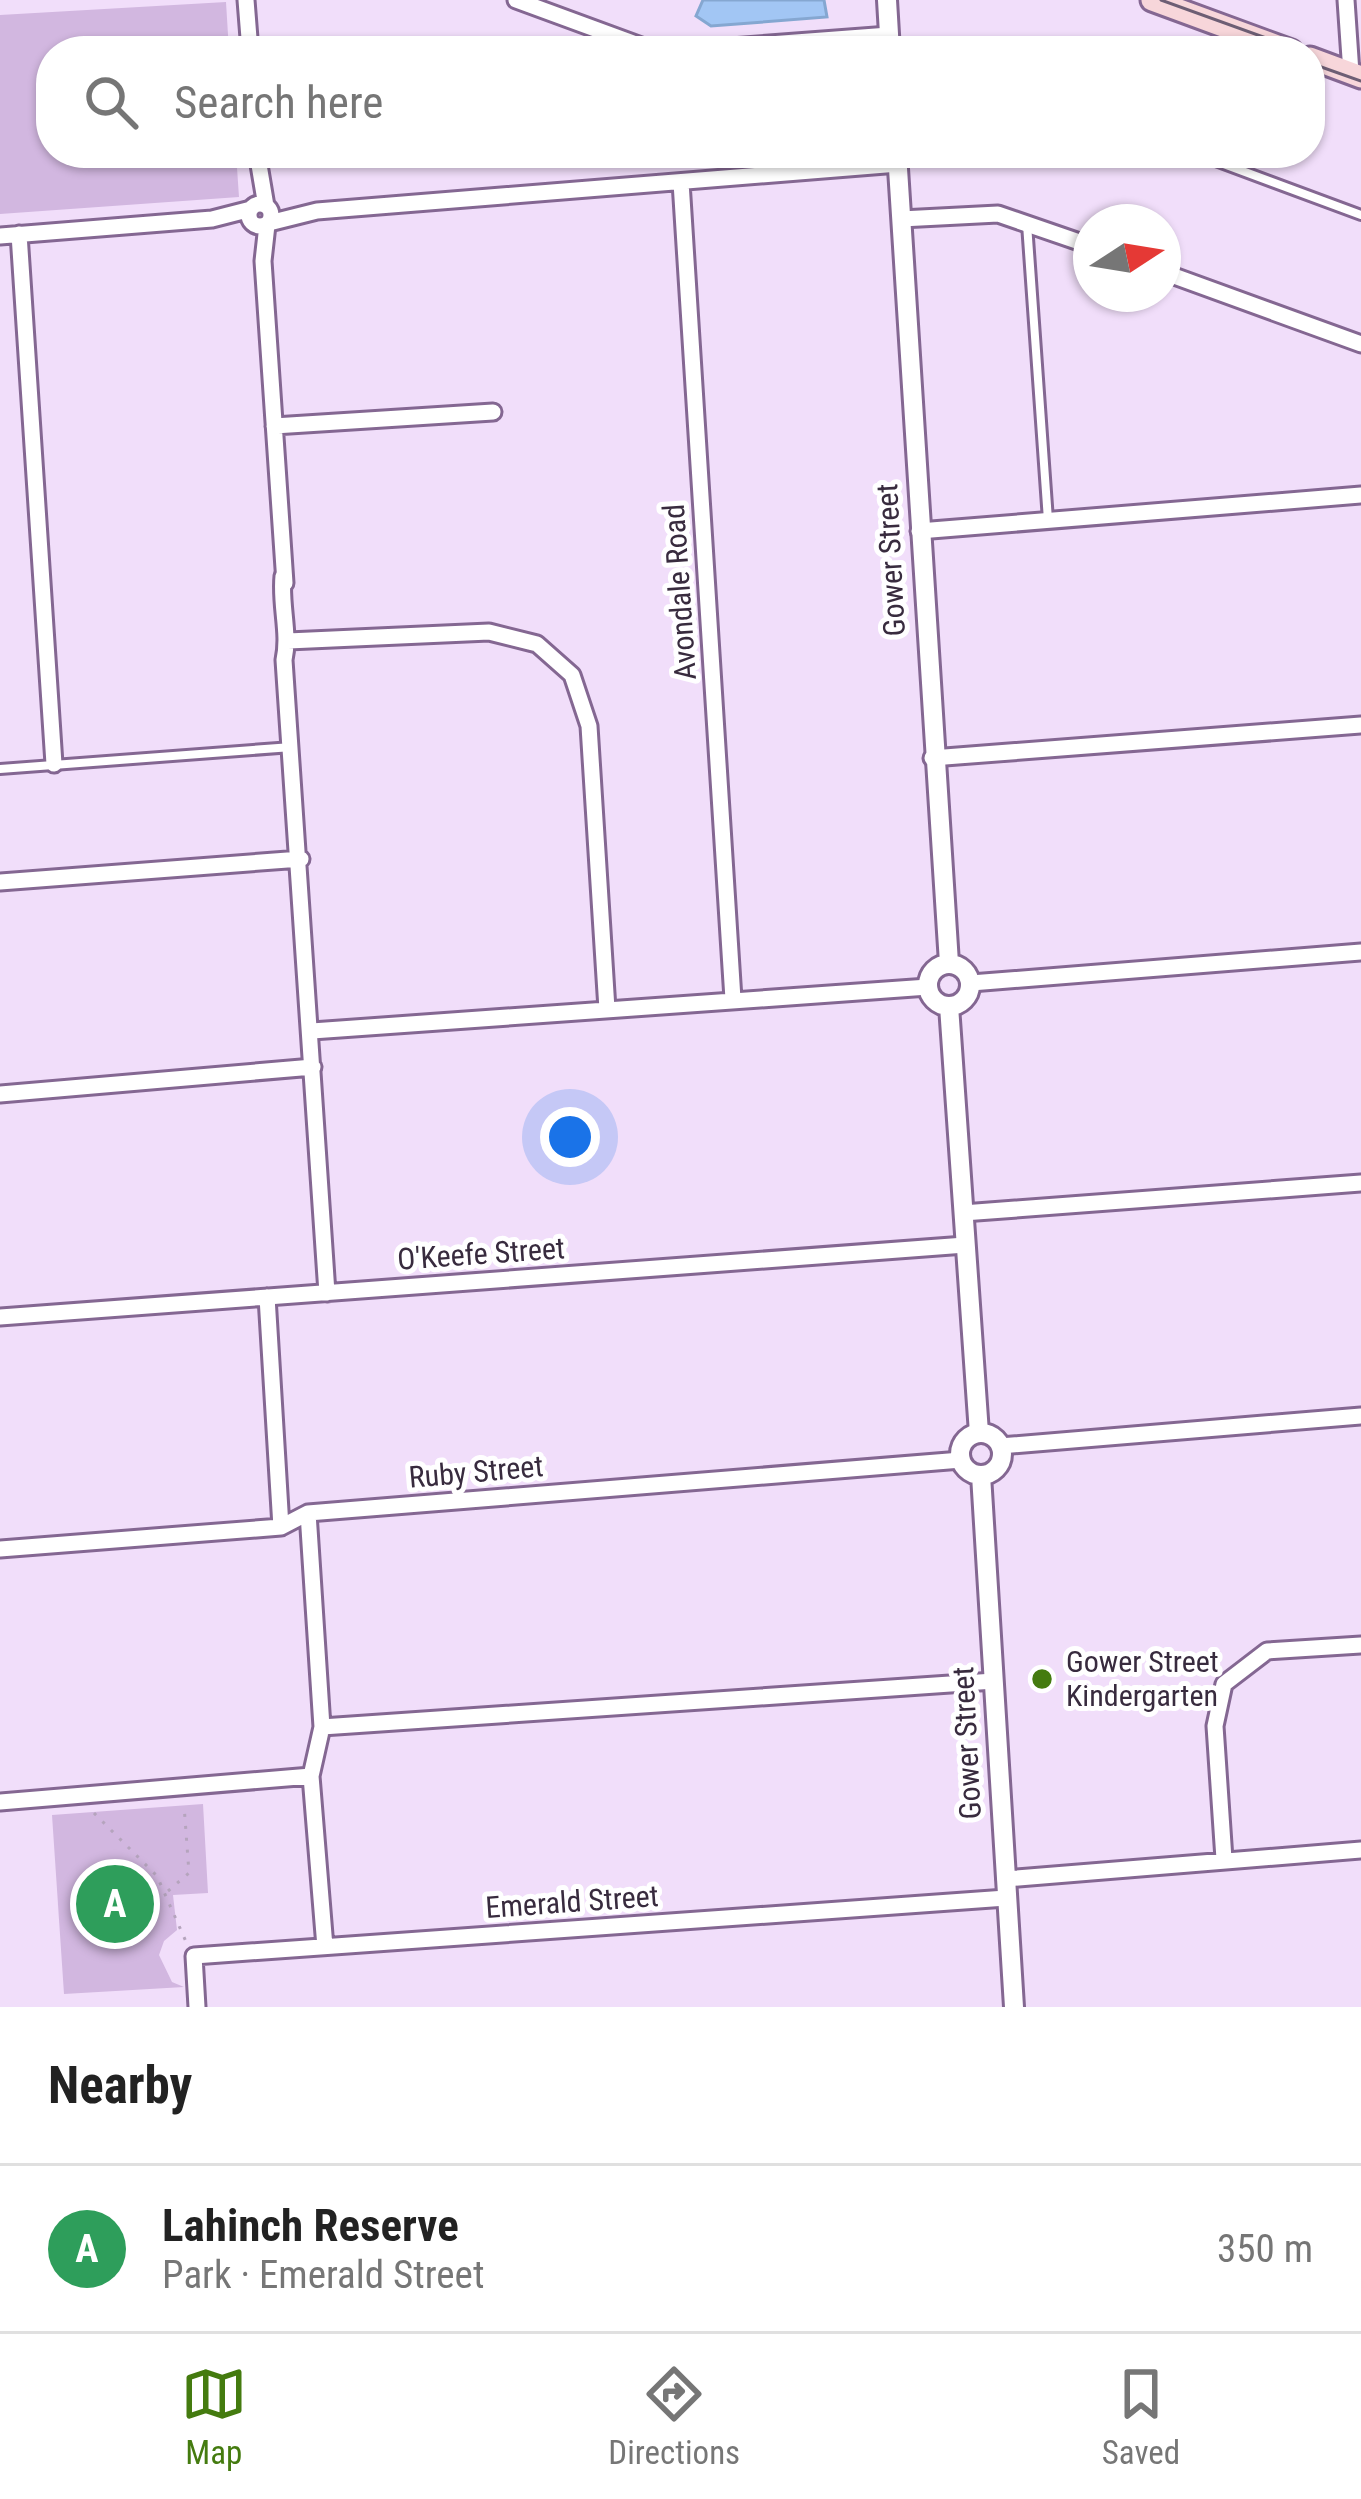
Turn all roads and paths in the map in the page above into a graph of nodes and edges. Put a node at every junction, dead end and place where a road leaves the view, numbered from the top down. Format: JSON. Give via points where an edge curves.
{"nodes":[{"id":1,"x":247,"y":0,"type":"edge"},
{"id":2,"x":516,"y":0,"type":"edge"},
{"id":3,"x":1152,"y":0,"type":"edge"},
{"id":4,"x":1346,"y":0,"type":"edge"},
{"id":5,"x":890,"y":24,"type":"edge"},
{"id":6,"x":249,"y":36,"type":"edge"},
{"id":7,"x":614,"y":36,"type":"edge"},
{"id":8,"x":795,"y":36,"type":"edge"},
{"id":9,"x":1250,"y":36,"type":"edge"},
{"id":10,"x":1325,"y":64,"type":"edge"},
{"id":11,"x":1356,"y":75,"type":"edge"},
{"id":12,"x":257,"y":168,"type":"edge"},
{"id":13,"x":808,"y":168,"type":"edge"},
{"id":14,"x":898,"y":168,"type":"edge"},
{"id":15,"x":1234,"y":168,"type":"edge"},
{"id":16,"x":681,"y":182,"type":"junction"},
{"id":17,"x":260,"y":215,"type":"junction"},
{"id":18,"x":1361,"y":215,"type":"edge"},
{"id":19,"x":901,"y":219,"type":"junction"},
{"id":20,"x":1027,"y":223,"type":"junction"},
{"id":21,"x":19,"y":234,"type":"junction"},
{"id":22,"x":0,"y":236,"type":"edge"},
{"id":23,"x":1073,"y":240,"type":"edge"},
{"id":24,"x":1181,"y":279,"type":"edge"},
{"id":25,"x":1361,"y":344,"type":"edge"},
{"id":26,"x":493,"y":412,"type":"dead end"},
{"id":27,"x":274,"y":426,"type":"junction"},
{"id":28,"x":1361,"y":495,"type":"edge"},
{"id":29,"x":1048,"y":521,"type":"junction"},
{"id":30,"x":919,"y":531,"type":"junction"},
{"id":31,"x":293,"y":640,"type":"junction"},
{"id":32,"x":1361,"y":725,"type":"edge"},
{"id":33,"x":294,"y":747,"type":"junction"},
{"id":34,"x":932,"y":758,"type":"junction"},
{"id":35,"x":54,"y":764,"type":"junction"},
{"id":36,"x":0,"y":769,"type":"edge"},
{"id":37,"x":302,"y":860,"type":"junction"},
{"id":38,"x":0,"y":882,"type":"edge"},
{"id":39,"x":1361,"y":952,"type":"edge"},
{"id":40,"x":949,"y":963,"type":"junction"},
{"id":41,"x":971,"y":983,"type":"junction"},
{"id":42,"x":928,"y":987,"type":"junction"},
{"id":43,"x":733,"y":999,"type":"junction"},
{"id":44,"x":949,"y":1006,"type":"junction"},
{"id":45,"x":607,"y":1009,"type":"junction"},
{"id":46,"x":313,"y":1031,"type":"junction"},
{"id":47,"x":313,"y":1067,"type":"junction"},
{"id":48,"x":0,"y":1094,"type":"edge"},
{"id":49,"x":1361,"y":1183,"type":"edge"},
{"id":50,"x":963,"y":1214,"type":"junction"},
{"id":51,"x":965,"y":1244,"type":"junction"},
{"id":52,"x":327,"y":1292,"type":"junction"},
{"id":53,"x":267,"y":1297,"type":"junction"},
{"id":54,"x":0,"y":1317,"type":"edge"},
{"id":55,"x":1361,"y":1416,"type":"edge"},
{"id":56,"x":980,"y":1433,"type":"junction"},
{"id":57,"x":1000,"y":1445,"type":"junction"},
{"id":58,"x":961,"y":1460,"type":"junction"},
{"id":59,"x":981,"y":1475,"type":"junction"},
{"id":60,"x":308,"y":1513,"type":"junction"},
{"id":61,"x":281,"y":1527,"type":"junction"},
{"id":62,"x":0,"y":1550,"type":"edge"},
{"id":63,"x":1361,"y":1645,"type":"edge"},
{"id":64,"x":994,"y":1681,"type":"junction"},
{"id":65,"x":322,"y":1727,"type":"junction"},
{"id":66,"x":311,"y":1776,"type":"junction"},
{"id":67,"x":0,"y":1802,"type":"edge"},
{"id":68,"x":184,"y":1805,"type":"dead end"},
{"id":69,"x":93,"y":1812,"type":"dead end"},
{"id":70,"x":1361,"y":1850,"type":"edge"},
{"id":71,"x":1224,"y":1859,"type":"junction"},
{"id":72,"x":1005,"y":1888,"type":"junction"},
{"id":73,"x":166,"y":1892,"type":"junction"},
{"id":74,"x":325,"y":1947,"type":"junction"},
{"id":75,"x":194,"y":1956,"type":"junction"},
{"id":76,"x":197,"y":2007,"type":"edge"},
{"id":77,"x":1014,"y":2007,"type":"edge"}],
"edges":[{"from":1,"to":6,"type":"street"},
{"from":2,"to":7,"type":"street"},
{"from":3,"to":9,"type":"main road"},
{"from":4,"to":11,"type":"street"},
{"from":5,"to":8,"type":"street"},
{"from":10,"to":11,"type":"main road"},
{"from":12,"to":17,"type":"street"},
{"from":13,"to":16,"type":"street"},
{"from":14,"to":19,"type":"street","name":"Gower Street"},
{"from":15,"to":18,"type":"lane"},
{"from":16,"to":17,"type":"street"},
{"from":16,"to":43,"type":"street","name":"Avondale Road"},
{"from":17,"to":21,"type":"street"},
{"from":17,"to":27,"type":"street"},
{"from":19,"to":20,"type":"street","via":[[976,213]]},
{"from":19,"to":30,"type":"street","name":"Gower Street"},
{"from":20,"to":23,"type":"street"},
{"from":20,"to":29,"type":"lane"},
{"from":21,"to":22,"type":"street"},
{"from":21,"to":35,"type":"street"},
{"from":24,"to":25,"type":"street"},
{"from":26,"to":27,"type":"street"},
{"from":27,"to":31,"type":"street","via":[[281,616]]},
{"from":28,"to":29,"type":"street"},
{"from":29,"to":30,"type":"street"},
{"from":30,"to":34,"type":"street","name":"Gower Street"},
{"from":31,"to":33,"type":"street","via":[[284,660]]},
{"from":31,"to":45,"type":"street","via":[[488,632],[537,644],[572,675],[589,726]]},
{"from":32,"to":34,"type":"street"},
{"from":33,"to":35,"type":"lane"},
{"from":33,"to":37,"type":"street"},
{"from":34,"to":40,"type":"street","name":"Gower Street"},
{"from":35,"to":36,"type":"lane"},
{"from":37,"to":38,"type":"street"},
{"from":37,"to":46,"type":"street"},
{"from":39,"to":41,"type":"street"},
{"from":40,"to":41,"type":"street"},
{"from":40,"to":42,"type":"street","via":[[934,970]]},
{"from":41,"to":44,"type":"street","via":[[964,1000]]},
{"from":42,"to":43,"type":"street"},
{"from":42,"to":44,"type":"street"},
{"from":43,"to":45,"type":"street"},
{"from":44,"to":50,"type":"street"},
{"from":45,"to":46,"type":"street"},
{"from":46,"to":47,"type":"street"},
{"from":47,"to":48,"type":"street"},
{"from":47,"to":52,"type":"street"},
{"from":49,"to":50,"type":"street"},
{"from":50,"to":51,"type":"street"},
{"from":51,"to":52,"type":"street","name":"O'Keefe Street"},
{"from":51,"to":56,"type":"street"},
{"from":52,"to":53,"type":"street","name":"O'Keefe Street"},
{"from":53,"to":54,"type":"street","name":"O'Keefe Street"},
{"from":53,"to":61,"type":"street"},
{"from":55,"to":57,"type":"street"},
{"from":56,"to":57,"type":"street"},
{"from":56,"to":58,"type":"street","via":[[966,1439]]},
{"from":57,"to":59,"type":"street","via":[[1000,1462]]},
{"from":58,"to":59,"type":"street"},
{"from":58,"to":60,"type":"street","name":"Ruby Street"},
{"from":59,"to":64,"type":"street","name":"Gower Street"},
{"from":60,"to":61,"type":"street","name":"Ruby Street"},
{"from":60,"to":65,"type":"street"},
{"from":61,"to":62,"type":"street","name":"Ruby Street"},
{"from":63,"to":71,"type":"street","via":[[1268,1651],[1224,1684],[1215,1726]]},
{"from":64,"to":65,"type":"street"},
{"from":64,"to":72,"type":"street","name":"Gower Street"},
{"from":65,"to":66,"type":"street"},
{"from":66,"to":67,"type":"street"},
{"from":66,"to":74,"type":"street"},
{"from":68,"to":73,"type":"path","via":[[189,1874]]},
{"from":69,"to":73,"type":"path","via":[[148,1863]]},
{"from":70,"to":71,"type":"street","name":"Emerald Street"},
{"from":71,"to":72,"type":"street","name":"Emerald Street"},
{"from":72,"to":74,"type":"street","name":"Emerald Street"},
{"from":72,"to":77,"type":"street","name":"Gower Street"},
{"from":73,"to":75,"type":"path"},
{"from":74,"to":75,"type":"street","name":"Emerald Street"},
{"from":75,"to":76,"type":"street"}]}
